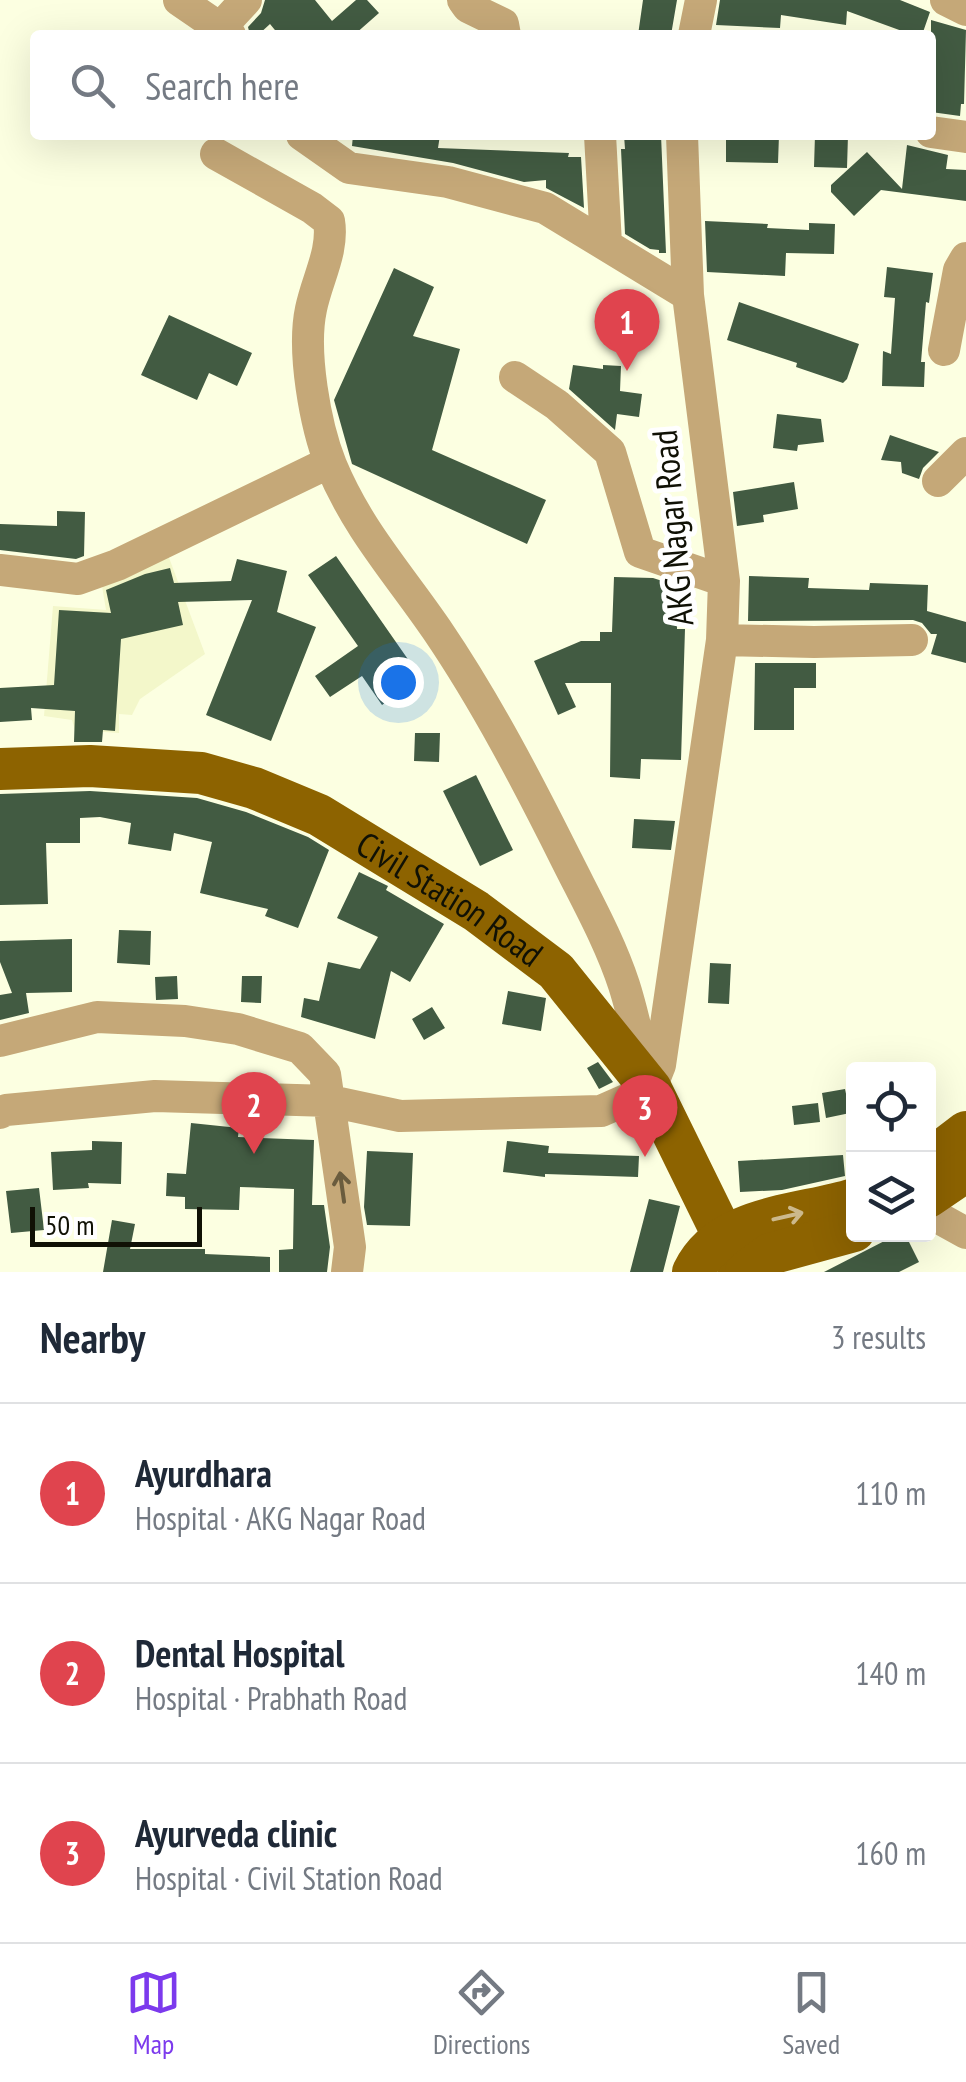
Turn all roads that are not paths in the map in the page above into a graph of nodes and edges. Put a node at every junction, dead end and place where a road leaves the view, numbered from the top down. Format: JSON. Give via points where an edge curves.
{"nodes":[{"id":1,"x":179,"y":0,"type":"edge"},
{"id":2,"x":246,"y":0,"type":"edge"},
{"id":3,"x":463,"y":0,"type":"edge"},
{"id":4,"x":702,"y":0,"type":"edge"},
{"id":5,"x":946,"y":0,"type":"edge"},
{"id":6,"x":966,"y":10,"type":"edge"},
{"id":7,"x":224,"y":30,"type":"edge"},
{"id":8,"x":227,"y":30,"type":"edge"},
{"id":9,"x":504,"y":30,"type":"edge"},
{"id":10,"x":695,"y":30,"type":"edge"},
{"id":11,"x":936,"y":133,"type":"edge"},
{"id":12,"x":966,"y":137,"type":"edge"},
{"id":13,"x":309,"y":140,"type":"edge"},
{"id":14,"x":600,"y":140,"type":"edge"},
{"id":15,"x":682,"y":140,"type":"edge"},
{"id":16,"x":216,"y":154,"type":"dead end"},
{"id":17,"x":606,"y":244,"type":"junction"},
{"id":18,"x":966,"y":258,"type":"edge"},
{"id":19,"x":688,"y":296,"type":"junction"},
{"id":20,"x":944,"y":350,"type":"dead end"},
{"id":21,"x":515,"y":377,"type":"dead end"},
{"id":22,"x":966,"y":452,"type":"edge"},
{"id":23,"x":330,"y":462,"type":"junction"},
{"id":24,"x":938,"y":480,"type":"dead end"},
{"id":25,"x":0,"y":570,"type":"edge"},
{"id":26,"x":724,"y":582,"type":"junction"},
{"id":27,"x":722,"y":640,"type":"junction"},
{"id":28,"x":912,"y":640,"type":"dead end"},
{"id":29,"x":0,"y":769,"type":"edge"},
{"id":30,"x":0,"y":1041,"type":"edge"},
{"id":31,"x":651,"y":1090,"type":"junction"},
{"id":32,"x":330,"y":1101,"type":"junction"},
{"id":33,"x":2,"y":1102,"type":"edge"},
{"id":34,"x":966,"y":1103,"type":"edge"},
{"id":35,"x":953,"y":1152,"type":"edge"},
{"id":36,"x":936,"y":1183,"type":"edge"},
{"id":37,"x":846,"y":1200,"type":"edge"},
{"id":38,"x":936,"y":1216,"type":"edge"},
{"id":39,"x":966,"y":1233,"type":"edge"},
{"id":40,"x":846,"y":1234,"type":"edge"},
{"id":41,"x":737,"y":1260,"type":"edge"},
{"id":42,"x":347,"y":1272,"type":"edge"},
{"id":43,"x":693,"y":1272,"type":"edge"}],
"edges":[{"from":1,"to":7,"type":"street"},
{"from":2,"to":8,"type":"street"},
{"from":3,"to":9,"type":"street"},
{"from":4,"to":10,"type":"street"},
{"from":5,"to":6,"type":"street"},
{"from":11,"to":12,"type":"street"},
{"from":13,"to":17,"type":"street","via":[[349,168],[448,182],[546,208]]},
{"from":14,"to":17,"type":"street"},
{"from":15,"to":19,"type":"street","name":"AKG Nagar Road"},
{"from":16,"to":23,"type":"street","via":[[328,221],[328,252],[306,338]]},
{"from":17,"to":19,"type":"street"},
{"from":18,"to":20,"type":"street"},
{"from":19,"to":26,"type":"street","name":"AKG Nagar Road"},
{"from":21,"to":26,"type":"street","via":[[610,452],[640,552]]},
{"from":22,"to":24,"type":"street"},
{"from":23,"to":25,"type":"street","via":[[78,579]]},
{"from":23,"to":31,"type":"street","via":[[368,538],[438,631],[546,821],[623,983]]},
{"from":26,"to":27,"type":"street","name":"AKG Nagar Road"},
{"from":27,"to":28,"type":"street"},
{"from":27,"to":31,"type":"street","name":"AKG Nagar Road"},
{"from":29,"to":31,"type":"main road","name":"Civil Station Road","via":[[90,766],[201,774],[319,814],[476,911],[556,971]]},
{"from":30,"to":32,"type":"street","via":[[97,1017],[238,1029],[300,1048],[326,1074]]},
{"from":31,"to":32,"type":"street","via":[[601,1111],[400,1116]]},
{"from":31,"to":41,"type":"main road","name":"Civil Station Road"},
{"from":32,"to":33,"type":"street","via":[[154,1096]]},
{"from":42,"to":32,"type":"street","one_way":true,"via":[[350,1247]]},
{"from":34,"to":35,"type":"main road"},
{"from":35,"to":36,"type":"main road"},
{"from":41,"to":37,"type":"main road","one_way":true,"via":[[743,1226]]},
{"from":38,"to":39,"type":"street"},
{"from":40,"to":41,"type":"main road"},
{"from":41,"to":43,"type":"main road","via":[[707,1249]]}]}
